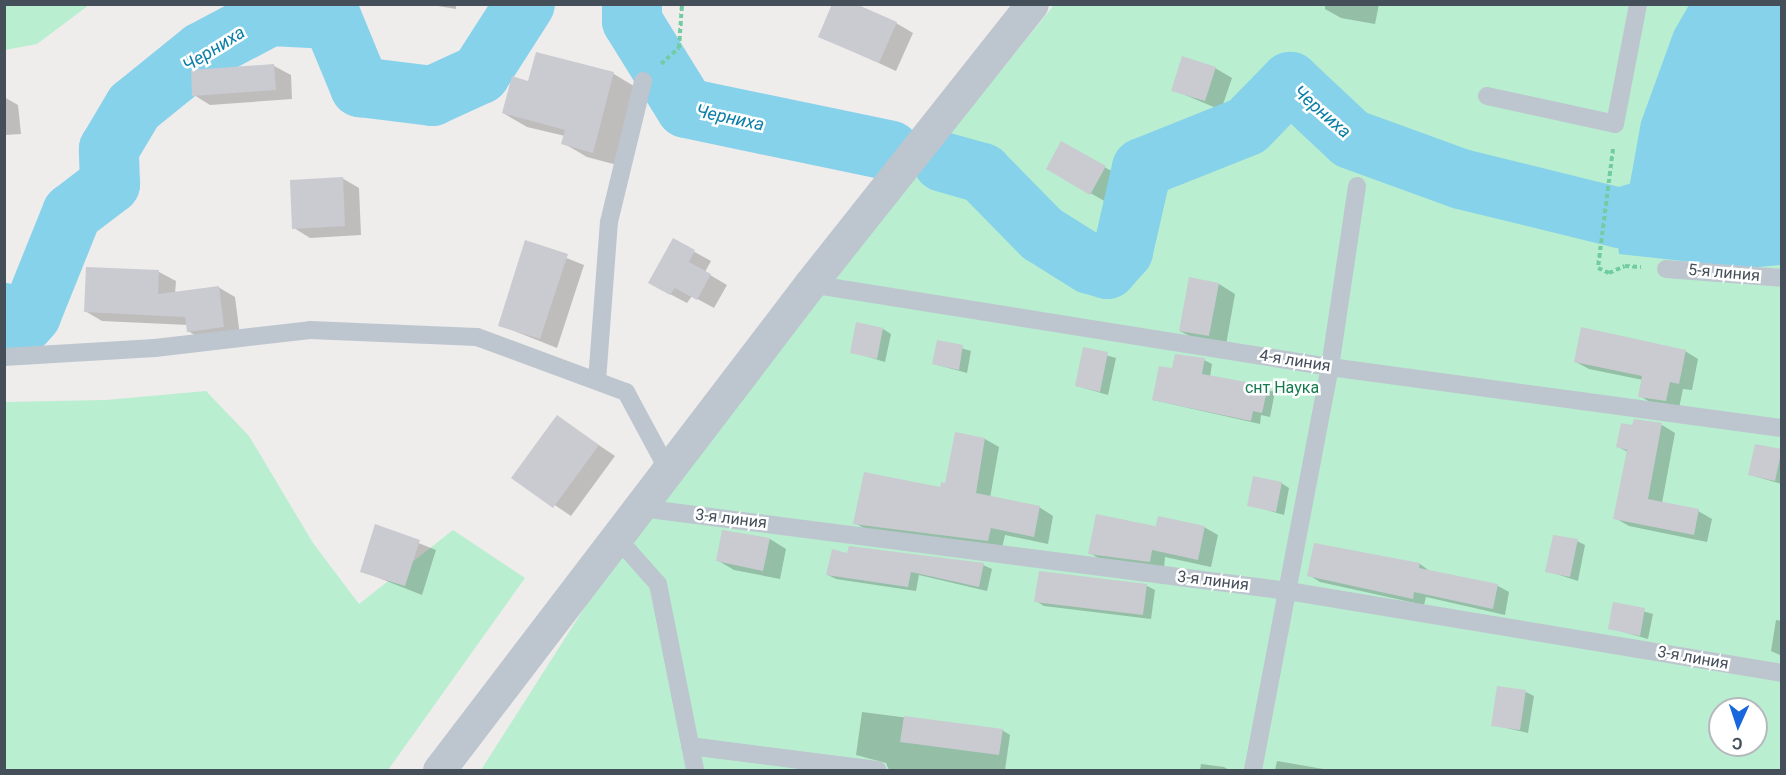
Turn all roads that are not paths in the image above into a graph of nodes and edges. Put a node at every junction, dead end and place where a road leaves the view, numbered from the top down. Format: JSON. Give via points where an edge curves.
{"nodes":[{"id":1,"x":1032,"y":4,"type":"edge"},
{"id":2,"x":1638,"y":4,"type":"edge"},
{"id":3,"x":643,"y":81,"type":"dead end"},
{"id":4,"x":1487,"y":96,"type":"dead end"},
{"id":5,"x":1357,"y":186,"type":"dead end"},
{"id":6,"x":1666,"y":268,"type":"road end"},
{"id":7,"x":1782,"y":278,"type":"edge"},
{"id":8,"x":810,"y":284,"type":"junction"},
{"id":9,"x":4,"y":357,"type":"edge"},
{"id":10,"x":1330,"y":367,"type":"junction"},
{"id":11,"x":597,"y":381,"type":"junction"},
{"id":12,"x":1782,"y":428,"type":"edge"},
{"id":13,"x":669,"y":472,"type":"junction"},
{"id":14,"x":641,"y":508,"type":"junction"},
{"id":15,"x":618,"y":539,"type":"junction"},
{"id":16,"x":1288,"y":591,"type":"junction"},
{"id":17,"x":1782,"y":673,"type":"edge"},
{"id":18,"x":690,"y":746,"type":"junction"},
{"id":19,"x":439,"y":771,"type":"edge"},
{"id":20,"x":695,"y":771,"type":"edge"},
{"id":21,"x":877,"y":771,"type":"edge"},
{"id":22,"x":1253,"y":771,"type":"edge"}],
"edges":[{"from":1,"to":8,"type":"street"},
{"from":2,"to":4,"type":"lane","via":[[1615,124]]},
{"from":3,"to":11,"type":"lane","via":[[609,222]]},
{"from":5,"to":10,"type":"lane"},
{"from":6,"to":7,"type":"lane","name":"5-я линия"},
{"from":8,"to":10,"type":"lane","name":"4-я линия"},
{"from":8,"to":13,"type":"street"},
{"from":9,"to":11,"type":"lane","via":[[155,348],[322,330],[477,337]]},
{"from":10,"to":12,"type":"lane","name":"4-я линия"},
{"from":10,"to":16,"type":"lane"},
{"from":11,"to":13,"type":"lane","via":[[626,392]]},
{"from":13,"to":14,"type":"street"},
{"from":14,"to":15,"type":"street"},
{"from":14,"to":16,"type":"lane","name":"3-я линия"},
{"from":15,"to":18,"type":"lane","via":[[658,584]]},
{"from":15,"to":19,"type":"street"},
{"from":16,"to":17,"type":"lane","name":"3-я линия"},
{"from":16,"to":22,"type":"lane"},
{"from":18,"to":20,"type":"lane"},
{"from":18,"to":21,"type":"lane"}]}
